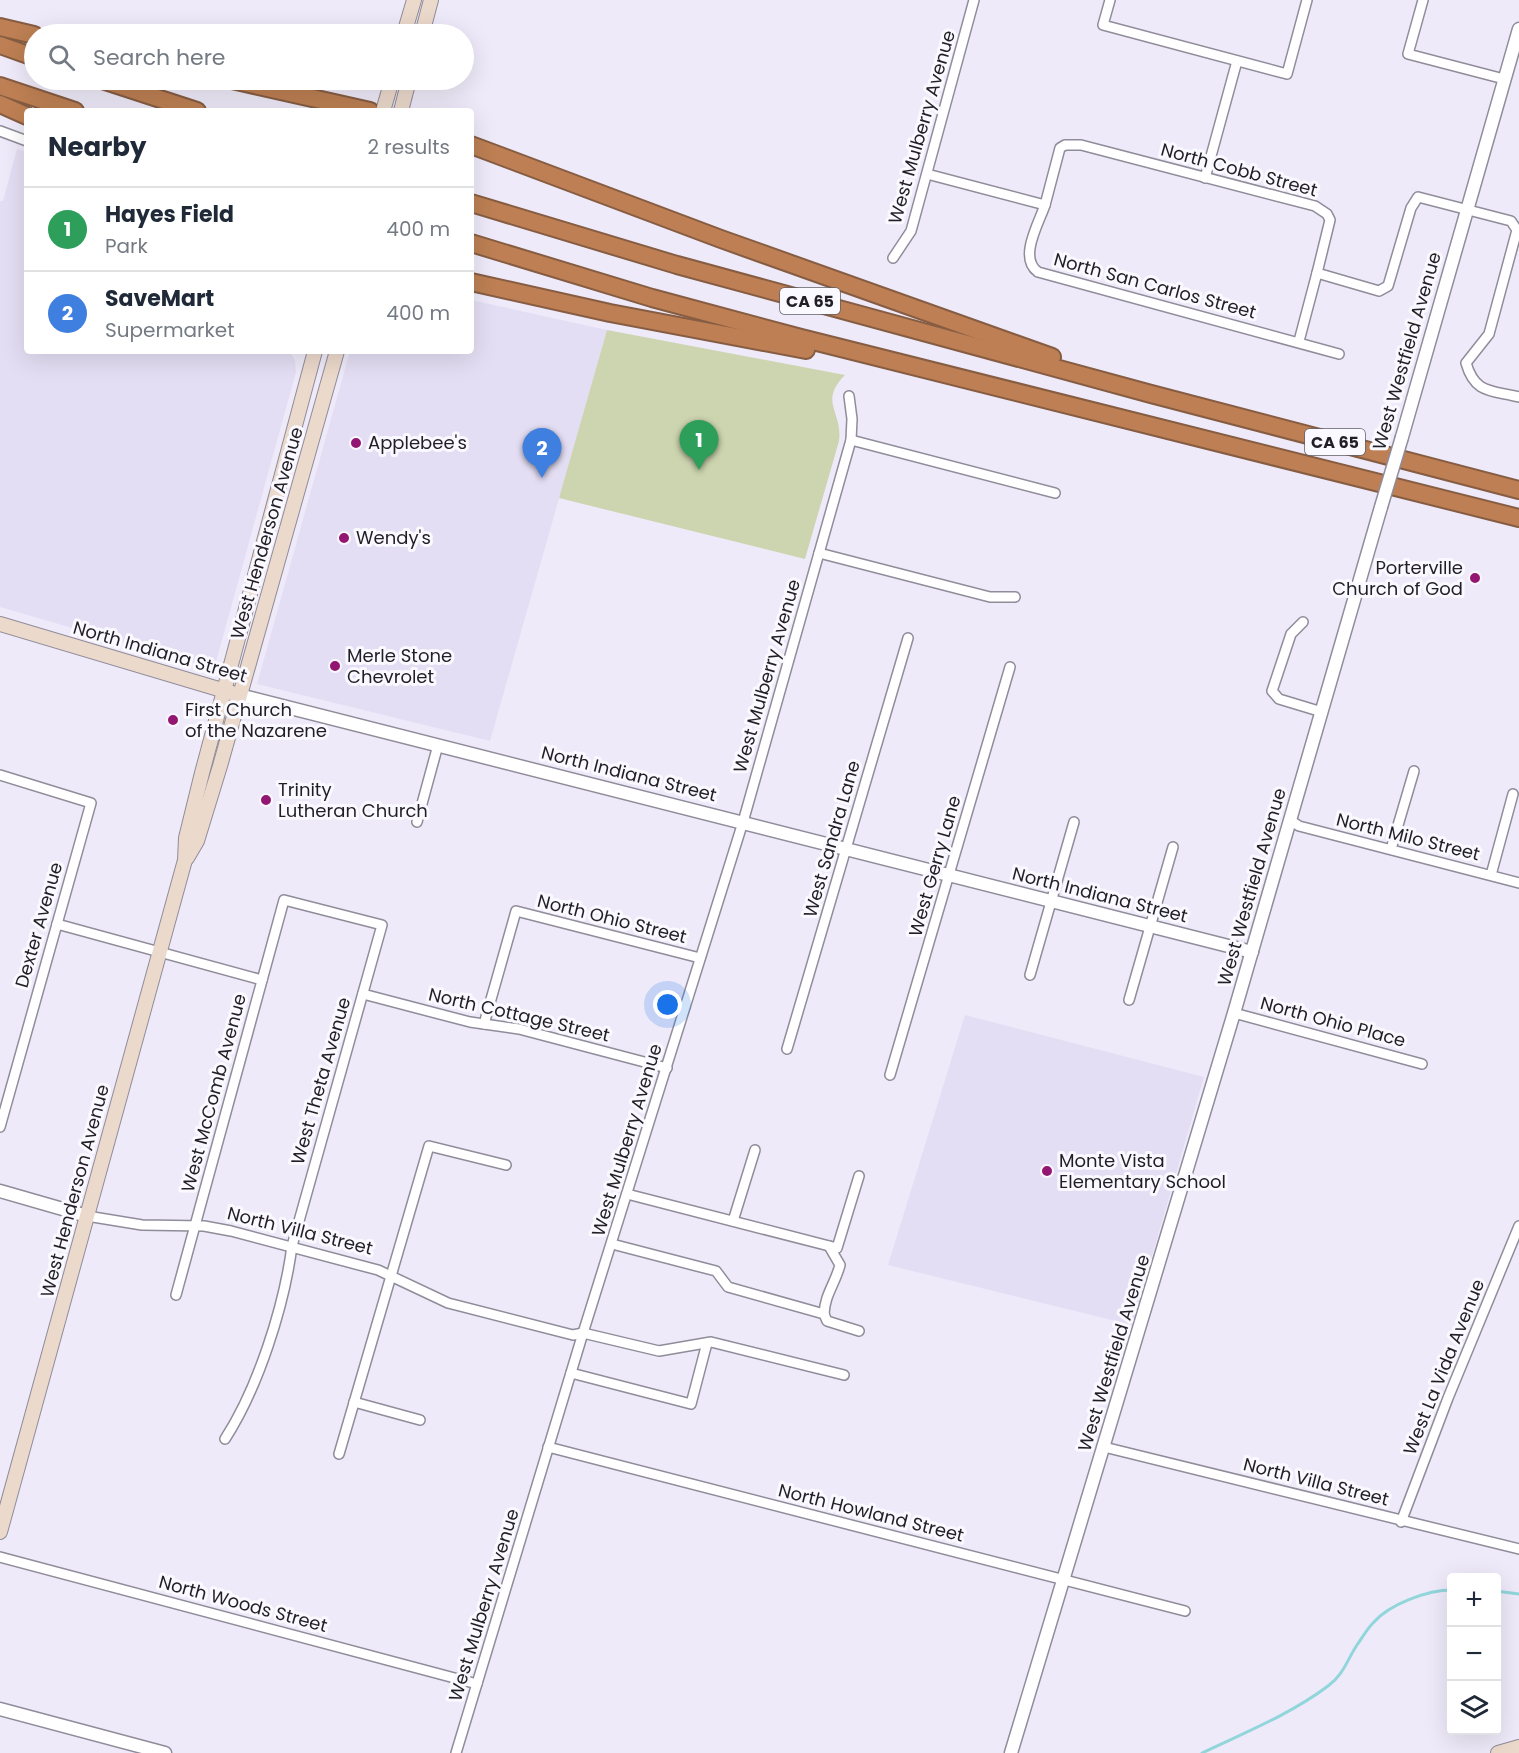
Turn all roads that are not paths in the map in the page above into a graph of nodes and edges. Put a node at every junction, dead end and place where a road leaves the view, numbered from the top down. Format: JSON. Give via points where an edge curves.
{"nodes":[{"id":1,"x":414,"y":0,"type":"edge"},
{"id":2,"x":431,"y":0,"type":"edge"},
{"id":3,"x":974,"y":0,"type":"edge"},
{"id":4,"x":1110,"y":0,"type":"edge"},
{"id":5,"x":1307,"y":0,"type":"edge"},
{"id":6,"x":1423,"y":0,"type":"edge"},
{"id":7,"x":407,"y":24,"type":"edge"},
{"id":8,"x":425,"y":24,"type":"edge"},
{"id":9,"x":0,"y":27,"type":"edge"},
{"id":10,"x":1519,"y":28,"type":"edge"},
{"id":11,"x":24,"y":32,"type":"edge"},
{"id":12,"x":0,"y":45,"type":"edge"},
{"id":13,"x":24,"y":53,"type":"edge"},
{"id":14,"x":1237,"y":61,"type":"junction"},
{"id":15,"x":1504,"y":79,"type":"junction"},
{"id":16,"x":0,"y":86,"type":"edge"},
{"id":17,"x":132,"y":90,"type":"edge"},
{"id":18,"x":276,"y":90,"type":"edge"},
{"id":19,"x":389,"y":90,"type":"edge"},
{"id":20,"x":406,"y":90,"type":"edge"},
{"id":21,"x":0,"y":104,"type":"edge"},
{"id":22,"x":66,"y":108,"type":"edge"},
{"id":23,"x":187,"y":108,"type":"edge"},
{"id":24,"x":356,"y":108,"type":"edge"},
{"id":25,"x":384,"y":108,"type":"edge"},
{"id":26,"x":402,"y":108,"type":"edge"},
{"id":27,"x":24,"y":115,"type":"edge"},
{"id":28,"x":0,"y":131,"type":"edge"},
{"id":29,"x":24,"y":140,"type":"edge"},
{"id":30,"x":474,"y":146,"type":"edge"},
{"id":31,"x":927,"y":174,"type":"junction"},
{"id":32,"x":1205,"y":178,"type":"junction"},
{"id":33,"x":474,"y":203,"type":"edge"},
{"id":34,"x":1045,"y":205,"type":"junction"},
{"id":35,"x":1466,"y":207,"type":"junction"},
{"id":36,"x":474,"y":244,"type":"edge"},
{"id":37,"x":893,"y":258,"type":"dead end"},
{"id":38,"x":1317,"y":273,"type":"junction"},
{"id":39,"x":474,"y":283,"type":"edge"},
{"id":40,"x":1299,"y":341,"type":"junction"},
{"id":41,"x":314,"y":354,"type":"edge"},
{"id":42,"x":336,"y":354,"type":"edge"},
{"id":43,"x":1339,"y":354,"type":"dead end"},
{"id":44,"x":305,"y":388,"type":"junction"},
{"id":45,"x":1004,"y":388,"type":"junction"},
{"id":46,"x":1151,"y":394,"type":"junction"},
{"id":47,"x":849,"y":396,"type":"dead end"},
{"id":48,"x":1519,"y":397,"type":"edge"},
{"id":49,"x":851,"y":440,"type":"junction"},
{"id":50,"x":1519,"y":490,"type":"edge"},
{"id":51,"x":1055,"y":493,"type":"dead end"},
{"id":52,"x":295,"y":500,"type":"junction"},
{"id":53,"x":1519,"y":518,"type":"edge"},
{"id":54,"x":266,"y":537,"type":"junction"},
{"id":55,"x":819,"y":553,"type":"junction"},
{"id":56,"x":1015,"y":597,"type":"dead end"},
{"id":57,"x":265,"y":604,"type":"junction"},
{"id":58,"x":1304,"y":622,"type":"dead end"},
{"id":59,"x":0,"y":624,"type":"edge"},
{"id":60,"x":908,"y":638,"type":"dead end"},
{"id":61,"x":1010,"y":667,"type":"dead end"},
{"id":62,"x":223,"y":691,"type":"junction"},
{"id":63,"x":239,"y":695,"type":"junction"},
{"id":64,"x":1322,"y":712,"type":"junction"},
{"id":65,"x":438,"y":745,"type":"junction"},
{"id":66,"x":1414,"y":771,"type":"dead end"},
{"id":67,"x":0,"y":775,"type":"edge"},
{"id":68,"x":1513,"y":794,"type":"dead end"},
{"id":69,"x":1290,"y":820,"type":"junction"},
{"id":70,"x":417,"y":822,"type":"dead end"},
{"id":71,"x":743,"y":822,"type":"junction"},
{"id":72,"x":1074,"y":822,"type":"dead end"},
{"id":73,"x":1173,"y":847,"type":"dead end"},
{"id":74,"x":847,"y":849,"type":"junction"},
{"id":75,"x":1391,"y":849,"type":"junction"},
{"id":76,"x":185,"y":860,"type":"junction"},
{"id":77,"x":950,"y":875,"type":"junction"},
{"id":78,"x":1491,"y":875,"type":"junction"},
{"id":79,"x":1519,"y":883,"type":"edge"},
{"id":80,"x":1052,"y":901,"type":"junction"},
{"id":81,"x":57,"y":924,"type":"junction"},
{"id":82,"x":382,"y":925,"type":"joint"},
{"id":83,"x":1151,"y":926,"type":"junction"},
{"id":84,"x":160,"y":952,"type":"junction"},
{"id":85,"x":1252,"y":952,"type":"junction"},
{"id":86,"x":700,"y":958,"type":"junction"},
{"id":87,"x":1030,"y":975,"type":"dead end"},
{"id":88,"x":262,"y":980,"type":"junction"},
{"id":89,"x":363,"y":994,"type":"junction"},
{"id":90,"x":1129,"y":1000,"type":"dead end"},
{"id":91,"x":1234,"y":1013,"type":"junction"},
{"id":92,"x":484,"y":1024,"type":"junction"},
{"id":93,"x":787,"y":1049,"type":"dead end"},
{"id":94,"x":1422,"y":1064,"type":"dead end"},
{"id":95,"x":667,"y":1068,"type":"junction"},
{"id":96,"x":890,"y":1075,"type":"dead end"},
{"id":97,"x":0,"y":1127,"type":"edge"},
{"id":98,"x":755,"y":1150,"type":"dead end"},
{"id":99,"x":506,"y":1165,"type":"dead end"},
{"id":100,"x":859,"y":1176,"type":"dead end"},
{"id":101,"x":0,"y":1191,"type":"edge"},
{"id":102,"x":627,"y":1194,"type":"junction"},
{"id":103,"x":87,"y":1216,"type":"junction"},
{"id":104,"x":733,"y":1221,"type":"junction"},
{"id":105,"x":195,"y":1225,"type":"junction"},
{"id":106,"x":1519,"y":1226,"type":"edge"},
{"id":107,"x":612,"y":1244,"type":"junction"},
{"id":108,"x":292,"y":1246,"type":"junction"},
{"id":109,"x":833,"y":1247,"type":"junction"},
{"id":110,"x":392,"y":1275,"type":"junction"},
{"id":111,"x":176,"y":1295,"type":"dead end"},
{"id":112,"x":824,"y":1314,"type":"junction"},
{"id":113,"x":859,"y":1331,"type":"dead end"},
{"id":114,"x":583,"y":1333,"type":"junction"},
{"id":115,"x":707,"y":1343,"type":"junction"},
{"id":116,"x":571,"y":1373,"type":"junction"},
{"id":117,"x":844,"y":1376,"type":"dead end"},
{"id":118,"x":354,"y":1402,"type":"junction"},
{"id":119,"x":420,"y":1419,"type":"dead end"},
{"id":120,"x":225,"y":1439,"type":"dead end"},
{"id":121,"x":548,"y":1447,"type":"junction"},
{"id":122,"x":1104,"y":1447,"type":"junction"},
{"id":123,"x":339,"y":1454,"type":"dead end"},
{"id":124,"x":1401,"y":1522,"type":"junction"},
{"id":125,"x":0,"y":1532,"type":"edge"},
{"id":126,"x":1519,"y":1549,"type":"edge"},
{"id":127,"x":0,"y":1557,"type":"edge"},
{"id":128,"x":1064,"y":1580,"type":"junction"},
{"id":129,"x":1185,"y":1611,"type":"dead end"},
{"id":130,"x":477,"y":1684,"type":"junction"},
{"id":131,"x":0,"y":1709,"type":"edge"},
{"id":132,"x":1519,"y":1747,"type":"edge"},
{"id":133,"x":165,"y":1753,"type":"edge"},
{"id":134,"x":456,"y":1753,"type":"edge"},
{"id":135,"x":1011,"y":1753,"type":"edge"},
{"id":136,"x":1498,"y":1753,"type":"edge"}],
"edges":[{"from":1,"to":7,"type":"main road"},
{"from":2,"to":8,"type":"main road"},
{"from":3,"to":31,"type":"street","name":"West Mulberry Avenue"},
{"from":4,"to":14,"type":"street","via":[[1103,25]]},
{"from":5,"to":14,"type":"street","via":[[1287,74]]},
{"from":6,"to":15,"type":"street","via":[[1408,54]]},
{"from":9,"to":11,"type":"highway"},
{"from":10,"to":15,"type":"street","name":"West Westfield Avenue"},
{"from":12,"to":13,"type":"highway"},
{"from":14,"to":32,"type":"street"},
{"from":15,"to":35,"type":"street","name":"West Westfield Avenue"},
{"from":16,"to":22,"type":"highway"},
{"from":17,"to":23,"type":"highway"},
{"from":18,"to":24,"type":"highway"},
{"from":19,"to":25,"type":"main road"},
{"from":20,"to":26,"type":"main road"},
{"from":21,"to":27,"type":"highway"},
{"from":28,"to":29,"type":"street"},
{"from":30,"to":46,"type":"highway"},
{"from":31,"to":34,"type":"street"},
{"from":31,"to":37,"type":"street","name":"West Mulberry Avenue","via":[[911,231]]},
{"from":32,"to":34,"type":"street","name":"North Cobb Street","via":[[1065,145],[1058,154]]},
{"from":32,"to":38,"type":"street","name":"North Cobb Street","via":[[1315,206],[1327,214],[1329,229]]},
{"from":33,"to":46,"type":"highway","number":"CA 65","via":[[677,265]]},
{"from":34,"to":40,"type":"street","name":"North San Carlos Street","via":[[1028,256],[1038,272]]},
{"from":35,"to":38,"type":"street","via":[[1415,199],[1388,286],[1383,290]]},
{"from":35,"to":48,"type":"street","via":[[1511,221],[1518,230],[1489,334],[1466,363],[1470,377],[1480,388]]},
{"from":35,"to":64,"type":"street","name":"West Westfield Avenue","bridge":true},
{"from":36,"to":45,"type":"highway","number":"CA 65","via":[[652,298]]},
{"from":38,"to":40,"type":"street"},
{"from":39,"to":45,"type":"highway","via":[[952,382]]},
{"from":40,"to":43,"type":"street","name":"North San Carlos Street"},
{"from":41,"to":44,"type":"main road","name":"West Henderson Avenue"},
{"from":42,"to":52,"type":"main road","name":"West Henderson Avenue"},
{"from":44,"to":52,"type":"main road","via":[[307,403],[290,477],[289,489]]},
{"from":44,"to":54,"type":"main road","name":"West Henderson Avenue"},
{"from":45,"to":53,"type":"highway","number":"CA 65"},
{"from":46,"to":50,"type":"highway","number":"CA 65"},
{"from":47,"to":49,"type":"street","name":"West Mulberry Avenue"},
{"from":49,"to":51,"type":"street"},
{"from":49,"to":55,"type":"street","name":"West Mulberry Avenue"},
{"from":52,"to":57,"type":"main road","name":"West Henderson Avenue"},
{"from":54,"to":57,"type":"main road","via":[[272,538],[273,551],[264,589]]},
{"from":54,"to":62,"type":"main road","name":"West Henderson Avenue"},
{"from":55,"to":56,"type":"street","via":[[990,597]]},
{"from":55,"to":71,"type":"street","name":"West Mulberry Avenue"},
{"from":57,"to":63,"type":"main road","name":"West Henderson Avenue"},
{"from":58,"to":64,"type":"street","via":[[1291,634],[1272,691],[1279,699]]},
{"from":59,"to":62,"type":"main road","name":"North Indiana Street"},
{"from":60,"to":74,"type":"street","name":"West Sandra Lane"},
{"from":61,"to":77,"type":"street","name":"West Gerry Lane"},
{"from":62,"to":63,"type":"main road","name":"North Indiana Street"},
{"from":62,"to":76,"type":"main road","name":"West Henderson Avenue","via":[[186,838]]},
{"from":63,"to":65,"type":"street","name":"North Indiana Street"},
{"from":63,"to":76,"type":"main road","name":"West Henderson Avenue","via":[[197,841]]},
{"from":64,"to":69,"type":"street","name":"West Westfield Avenue"},
{"from":65,"to":70,"type":"street"},
{"from":65,"to":71,"type":"street","name":"North Indiana Street"},
{"from":66,"to":75,"type":"street"},
{"from":67,"to":81,"type":"street","name":"Dexter Avenue","via":[[91,803]]},
{"from":68,"to":78,"type":"street"},
{"from":69,"to":75,"type":"street","name":"North Milo Street","via":[[1299,826]]},
{"from":69,"to":85,"type":"street","name":"West Westfield Avenue"},
{"from":71,"to":74,"type":"street","name":"North Indiana Street"},
{"from":71,"to":86,"type":"street","name":"West Mulberry Avenue"},
{"from":72,"to":80,"type":"street"},
{"from":73,"to":83,"type":"street"},
{"from":74,"to":77,"type":"street","name":"North Indiana Street"},
{"from":74,"to":93,"type":"street","name":"West Sandra Lane"},
{"from":75,"to":78,"type":"street","name":"North Milo Street"},
{"from":76,"to":84,"type":"main road","name":"West Henderson Avenue"},
{"from":77,"to":80,"type":"street","name":"North Indiana Street"},
{"from":77,"to":96,"type":"street","name":"West Gerry Lane"},
{"from":78,"to":79,"type":"street","name":"North Milo Street"},
{"from":80,"to":83,"type":"street","name":"North Indiana Street"},
{"from":80,"to":87,"type":"street"},
{"from":81,"to":84,"type":"street"},
{"from":81,"to":97,"type":"street","name":"Dexter Avenue"},
{"from":82,"to":88,"type":"street","name":"West McComb Avenue","via":[[284,900]]},
{"from":82,"to":89,"type":"street","name":"West Theta Avenue"},
{"from":83,"to":85,"type":"street","name":"North Indiana Street"},
{"from":83,"to":90,"type":"street"},
{"from":84,"to":88,"type":"street"},
{"from":84,"to":103,"type":"main road","name":"West Henderson Avenue"},
{"from":85,"to":91,"type":"street","name":"West Westfield Avenue"},
{"from":86,"to":92,"type":"street","name":"North Ohio Street","via":[[516,911]]},
{"from":86,"to":95,"type":"street","name":"West Mulberry Avenue"},
{"from":88,"to":105,"type":"street","name":"West McComb Avenue"},
{"from":89,"to":92,"type":"street","name":"North Cottage Street"},
{"from":89,"to":108,"type":"street","name":"West Theta Avenue"},
{"from":91,"to":94,"type":"street","name":"North Ohio Place"},
{"from":91,"to":122,"type":"street","name":"West Westfield Avenue"},
{"from":92,"to":95,"type":"street","name":"North Cottage Street","via":[[519,1029]]},
{"from":95,"to":102,"type":"street","name":"West Mulberry Avenue"},
{"from":98,"to":104,"type":"street"},
{"from":99,"to":110,"type":"street","via":[[429,1146]]},
{"from":100,"to":109,"type":"street"},
{"from":101,"to":103,"type":"street","name":"North Villa Street"},
{"from":102,"to":104,"type":"street"},
{"from":102,"to":107,"type":"street","name":"West Mulberry Avenue"},
{"from":103,"to":105,"type":"street","name":"North Villa Street","via":[[142,1225]]},
{"from":103,"to":125,"type":"main road","name":"West Henderson Avenue"},
{"from":104,"to":109,"type":"street"},
{"from":105,"to":108,"type":"street","name":"North Villa Street"},
{"from":105,"to":111,"type":"street","name":"West McComb Avenue"},
{"from":106,"to":124,"type":"street","name":"West La Vida Avenue"},
{"from":107,"to":112,"type":"street","via":[[717,1271],[728,1287]]},
{"from":107,"to":114,"type":"street","name":"West Mulberry Avenue"},
{"from":108,"to":110,"type":"street","name":"North Villa Street"},
{"from":108,"to":120,"type":"street","name":"West Theta Avenue","via":[[255,1383]]},
{"from":109,"to":112,"type":"street","via":[[840,1265],[835,1283],[825,1297]]},
{"from":110,"to":114,"type":"street","name":"North Villa Street","via":[[448,1303],[573,1335]]},
{"from":110,"to":118,"type":"street"},
{"from":112,"to":113,"type":"street","via":[[827,1321]]},
{"from":114,"to":115,"type":"street","name":"North Villa Street","via":[[659,1351]]},
{"from":114,"to":116,"type":"street","name":"West Mulberry Avenue"},
{"from":115,"to":116,"type":"street","via":[[691,1404]]},
{"from":115,"to":117,"type":"street"},
{"from":116,"to":121,"type":"street","name":"West Mulberry Avenue"},
{"from":118,"to":119,"type":"street"},
{"from":118,"to":123,"type":"street"},
{"from":121,"to":128,"type":"street","name":"North Howland Street"},
{"from":121,"to":130,"type":"street","name":"West Mulberry Avenue"},
{"from":122,"to":124,"type":"street","name":"North Villa Street"},
{"from":122,"to":128,"type":"street","name":"West Westfield Avenue"},
{"from":124,"to":126,"type":"street","name":"North Villa Street"},
{"from":127,"to":130,"type":"street","name":"North Woods Street"},
{"from":128,"to":129,"type":"street","name":"North Howland Street"},
{"from":128,"to":135,"type":"street","name":"West Westfield Avenue"},
{"from":130,"to":134,"type":"street","name":"West Mulberry Avenue"},
{"from":131,"to":133,"type":"street"},
{"from":132,"to":136,"type":"main road"}]}
